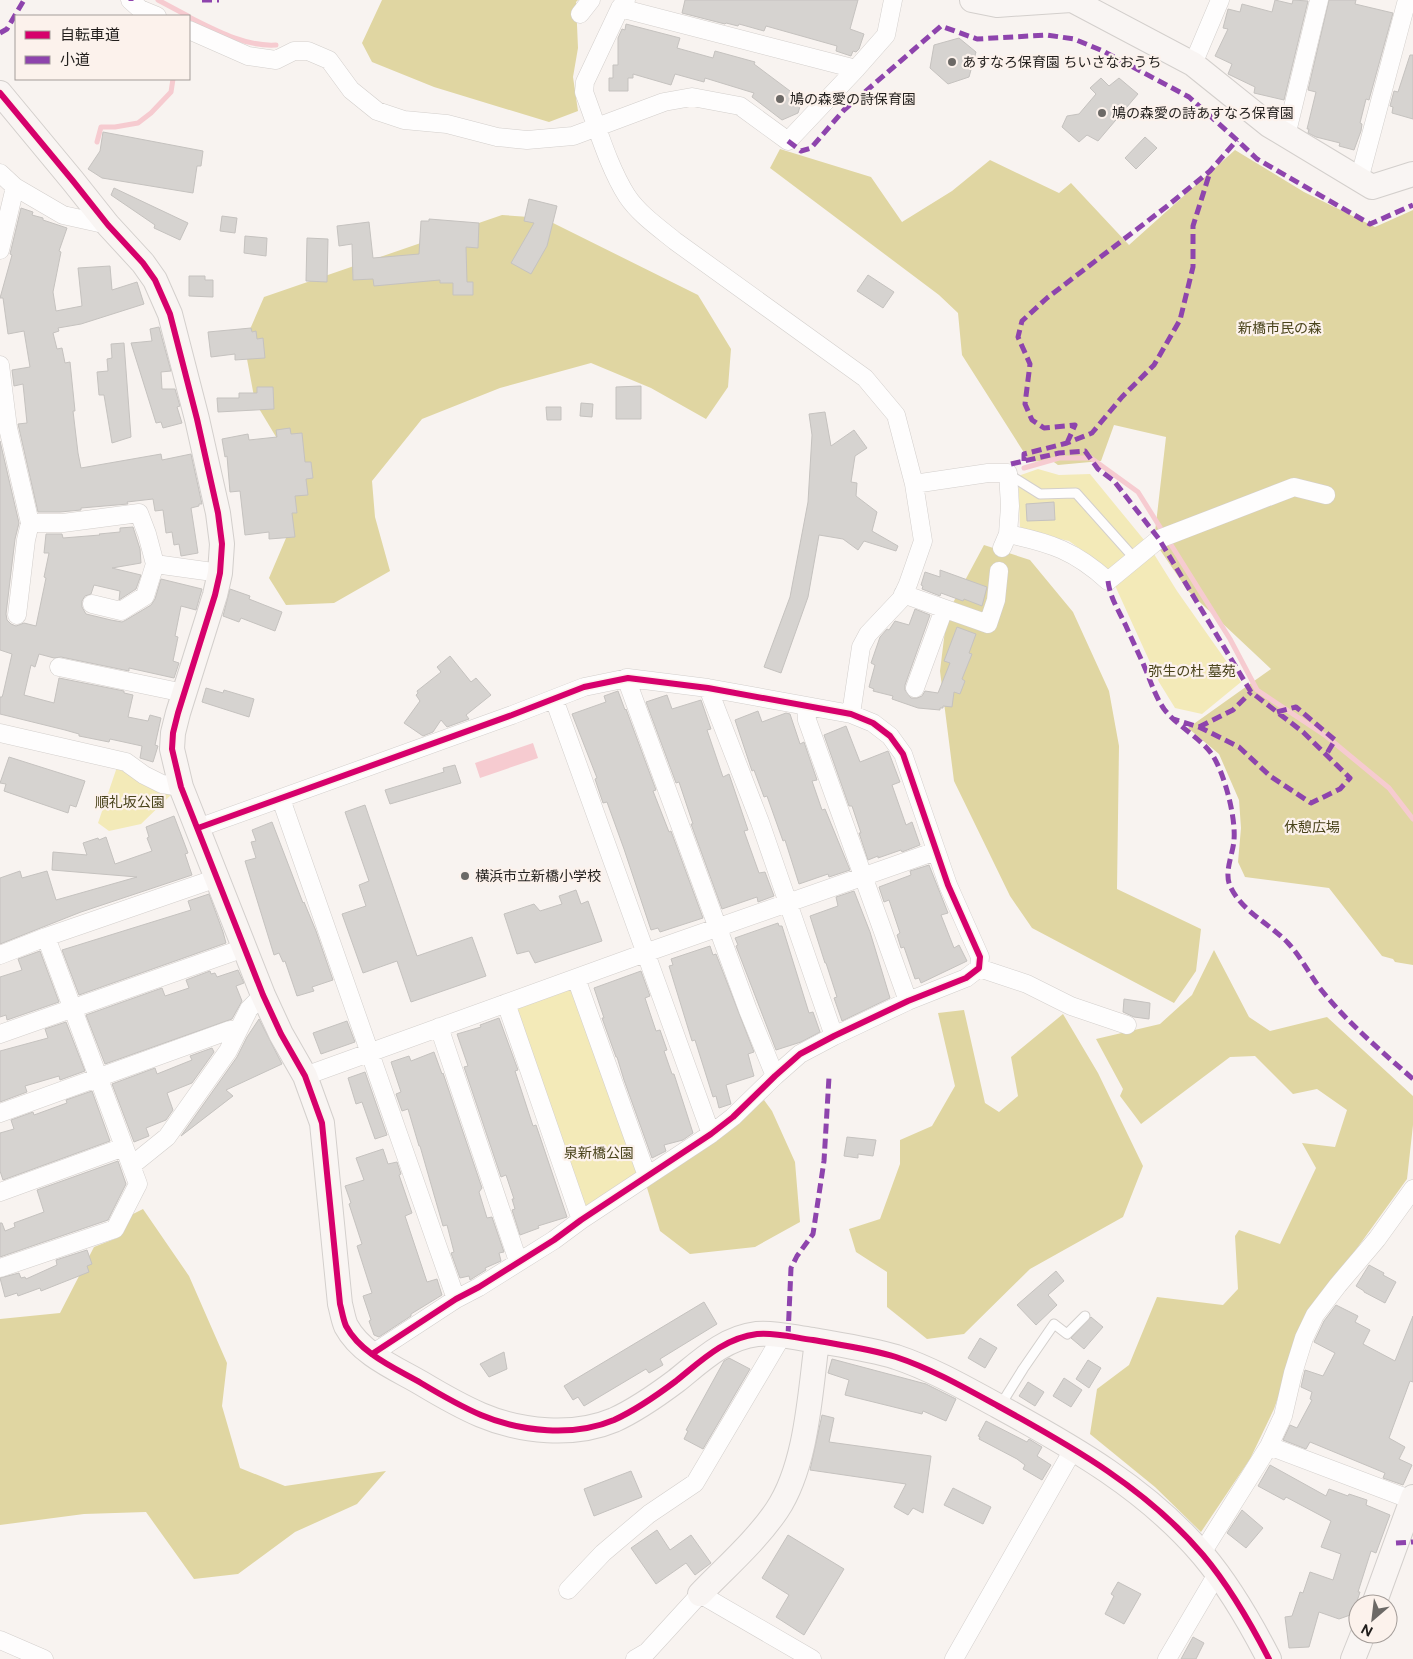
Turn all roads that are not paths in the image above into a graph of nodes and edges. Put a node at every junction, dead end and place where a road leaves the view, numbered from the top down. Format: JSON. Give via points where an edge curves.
{"nodes":[{"id":1,"x":130,"y":0,"type":"edge"},
{"id":2,"x":591,"y":0,"type":"edge"},
{"id":3,"x":893,"y":0,"type":"edge"},
{"id":4,"x":972,"y":0,"type":"edge"},
{"id":5,"x":1071,"y":0,"type":"edge"},
{"id":6,"x":1220,"y":0,"type":"edge"},
{"id":7,"x":1319,"y":0,"type":"edge"},
{"id":8,"x":1406,"y":0,"type":"edge"},
{"id":9,"x":623,"y":4,"type":"edge"},
{"id":10,"x":580,"y":14,"type":"dead end"},
{"id":11,"x":155,"y":15,"type":"edge"},
{"id":12,"x":190,"y":30,"type":"edge"},
{"id":13,"x":1193,"y":64,"type":"junction"},
{"id":14,"x":856,"y":69,"type":"junction"},
{"id":15,"x":0,"y":93,"type":"edge"},
{"id":16,"x":598,"y":127,"type":"junction"},
{"id":17,"x":1286,"y":136,"type":"junction"},
{"id":18,"x":0,"y":173,"type":"edge"},
{"id":19,"x":1413,"y":174,"type":"edge"},
{"id":20,"x":1359,"y":180,"type":"junction"},
{"id":21,"x":15,"y":187,"type":"junction"},
{"id":22,"x":108,"y":226,"type":"junction"},
{"id":23,"x":0,"y":250,"type":"edge"},
{"id":24,"x":0,"y":365,"type":"edge"},
{"id":25,"x":1008,"y":473,"type":"junction"},
{"id":26,"x":914,"y":484,"type":"junction"},
{"id":27,"x":1326,"y":495,"type":"dead end"},
{"id":28,"x":30,"y":523,"type":"junction"},
{"id":29,"x":1135,"y":559,"type":"junction"},
{"id":30,"x":155,"y":564,"type":"junction"},
{"id":31,"x":999,"y":571,"type":"dead end"},
{"id":32,"x":220,"y":573,"type":"junction"},
{"id":33,"x":903,"y":594,"type":"junction"},
{"id":34,"x":92,"y":604,"type":"dead end"},
{"id":35,"x":944,"y":609,"type":"junction"},
{"id":36,"x":17,"y":615,"type":"dead end"},
{"id":37,"x":59,"y":667,"type":"dead end"},
{"id":38,"x":626,"y":678,"type":"junction"},
{"id":39,"x":708,"y":688,"type":"junction"},
{"id":40,"x":915,"y":688,"type":"dead end"},
{"id":41,"x":184,"y":693,"type":"junction"},
{"id":42,"x":554,"y":699,"type":"junction"},
{"id":43,"x":806,"y":706,"type":"junction"},
{"id":44,"x":851,"y":714,"type":"junction"},
{"id":45,"x":0,"y":733,"type":"edge"},
{"id":46,"x":181,"y":787,"type":"junction"},
{"id":47,"x":281,"y":799,"type":"junction"},
{"id":48,"x":198,"y":828,"type":"junction"},
{"id":49,"x":936,"y":851,"type":"junction"},
{"id":50,"x":863,"y":876,"type":"junction"},
{"id":51,"x":216,"y":878,"type":"junction"},
{"id":52,"x":788,"y":903,"type":"junction"},
{"id":53,"x":718,"y":927,"type":"junction"},
{"id":54,"x":46,"y":937,"type":"junction"},
{"id":55,"x":244,"y":948,"type":"junction"},
{"id":56,"x":645,"y":952,"type":"junction"},
{"id":57,"x":0,"y":955,"type":"edge"},
{"id":58,"x":979,"y":968,"type":"junction"},
{"id":59,"x":576,"y":978,"type":"junction"},
{"id":60,"x":263,"y":995,"type":"junction"},
{"id":61,"x":908,"y":1001,"type":"junction"},
{"id":62,"x":506,"y":1003,"type":"junction"},
{"id":63,"x":72,"y":1008,"type":"junction"},
{"id":64,"x":1127,"y":1025,"type":"dead end"},
{"id":65,"x":439,"y":1027,"type":"junction"},
{"id":66,"x":238,"y":1030,"type":"junction"},
{"id":67,"x":0,"y":1034,"type":"edge"},
{"id":68,"x":834,"y":1036,"type":"junction"},
{"id":69,"x":370,"y":1052,"type":"junction"},
{"id":70,"x":305,"y":1076,"type":"junction"},
{"id":71,"x":775,"y":1076,"type":"junction"},
{"id":72,"x":98,"y":1077,"type":"junction"},
{"id":73,"x":0,"y":1113,"type":"edge"},
{"id":74,"x":711,"y":1134,"type":"junction"},
{"id":75,"x":124,"y":1147,"type":"junction"},
{"id":76,"x":131,"y":1166,"type":"junction"},
{"id":77,"x":647,"y":1176,"type":"junction"},
{"id":78,"x":1413,"y":1189,"type":"edge"},
{"id":79,"x":0,"y":1192,"type":"edge"},
{"id":80,"x":581,"y":1220,"type":"junction"},
{"id":81,"x":518,"y":1261,"type":"junction"},
{"id":82,"x":0,"y":1268,"type":"edge"},
{"id":83,"x":456,"y":1299,"type":"junction"},
{"id":84,"x":1085,"y":1316,"type":"dead end"},
{"id":85,"x":782,"y":1336,"type":"junction"},
{"id":86,"x":818,"y":1341,"type":"junction"},
{"id":87,"x":372,"y":1354,"type":"junction"},
{"id":88,"x":999,"y":1407,"type":"junction"},
{"id":89,"x":1269,"y":1446,"type":"junction"},
{"id":90,"x":1074,"y":1448,"type":"junction"},
{"id":91,"x":1412,"y":1498,"type":"edge"},
{"id":92,"x":1202,"y":1553,"type":"junction"},
{"id":93,"x":1218,"y":1574,"type":"junction"},
{"id":94,"x":568,"y":1590,"type":"dead end"},
{"id":95,"x":700,"y":1594,"type":"junction"},
{"id":96,"x":1378,"y":1594,"type":"edge"},
{"id":97,"x":0,"y":1640,"type":"edge"},
{"id":98,"x":1358,"y":1644,"type":"edge"},
{"id":99,"x":44,"y":1659,"type":"edge"},
{"id":100,"x":635,"y":1659,"type":"edge"},
{"id":101,"x":812,"y":1659,"type":"edge"},
{"id":102,"x":954,"y":1659,"type":"edge"},
{"id":103,"x":1167,"y":1659,"type":"edge"},
{"id":104,"x":1269,"y":1659,"type":"edge"},
{"id":105,"x":1353,"y":1659,"type":"edge"}],
"edges":[{"from":1,"to":11,"type":"street"},
{"from":2,"to":10,"type":"street"},
{"from":3,"to":14,"type":"street","via":[[886,35]]},
{"from":4,"to":5,"type":"street","via":[[997,5]]},
{"from":5,"to":13,"type":"street"},
{"from":6,"to":13,"type":"street"},
{"from":7,"to":17,"type":"street"},
{"from":8,"to":20,"type":"street"},
{"from":9,"to":14,"type":"street"},
{"from":9,"to":16,"type":"street","via":[[585,82],[584,92]]},
{"from":12,"to":16,"type":"street","via":[[248,56],[276,60],[294,51],[308,51],[329,60],[351,90],[377,110],[404,120],[447,124],[496,137],[527,140],[573,136]]},
{"from":13,"to":17,"type":"street"},
{"from":14,"to":16,"type":"street","via":[[788,140],[740,106],[692,96],[664,102]]},
{"from":15,"to":22,"type":"street"},
{"from":16,"to":26,"type":"street","via":[[628,197],[648,219],[865,378],[884,399],[896,415]]},
{"from":17,"to":20,"type":"street"},
{"from":18,"to":21,"type":"street"},
{"from":19,"to":20,"type":"street","via":[[1372,187]]},
{"from":21,"to":22,"type":"street","via":[[63,215]]},
{"from":21,"to":23,"type":"street"},
{"from":22,"to":32,"type":"street","via":[[155,280],[170,314],[218,512],[222,544]]},
{"from":24,"to":28,"type":"street","via":[[8,428]]},
{"from":25,"to":26,"type":"street"},
{"from":25,"to":29,"type":"lane","via":[[1040,494],[1076,493]]},
{"from":25,"to":29,"type":"street","via":[[1010,506],[1005,541],[1038,540],[1061,548],[1076,555],[1108,581]]},
{"from":26,"to":33,"type":"street","via":[[923,541]]},
{"from":27,"to":29,"type":"street","via":[[1294,488],[1159,539]]},
{"from":28,"to":30,"type":"street","via":[[63,523],[139,513]]},
{"from":28,"to":36,"type":"street"},
{"from":30,"to":32,"type":"street"},
{"from":30,"to":34,"type":"street","via":[[145,596],[121,611]]},
{"from":31,"to":35,"type":"street","via":[[996,600],[988,624]]},
{"from":32,"to":41,"type":"street"},
{"from":33,"to":35,"type":"street"},
{"from":33,"to":44,"type":"street","via":[[868,634],[861,647]]},
{"from":35,"to":40,"type":"street"},
{"from":37,"to":41,"type":"street"},
{"from":38,"to":39,"type":"street"},
{"from":38,"to":42,"type":"street","via":[[584,687]]},
{"from":38,"to":53,"type":"street"},
{"from":39,"to":43,"type":"street"},
{"from":39,"to":52,"type":"street"},
{"from":41,"to":46,"type":"street","via":[[172,749]]},
{"from":42,"to":47,"type":"street"},
{"from":42,"to":56,"type":"street"},
{"from":43,"to":44,"type":"street"},
{"from":43,"to":50,"type":"street","via":[[807,720]]},
{"from":44,"to":49,"type":"street","via":[[890,736],[903,754]]},
{"from":45,"to":46,"type":"street","via":[[126,762],[162,784]]},
{"from":46,"to":48,"type":"street"},
{"from":47,"to":48,"type":"street"},
{"from":47,"to":69,"type":"street"},
{"from":48,"to":51,"type":"street"},
{"from":49,"to":50,"type":"street"},
{"from":49,"to":58,"type":"street","via":[[980,957]]},
{"from":50,"to":52,"type":"street"},
{"from":50,"to":61,"type":"street"},
{"from":51,"to":54,"type":"street"},
{"from":51,"to":55,"type":"street"},
{"from":52,"to":53,"type":"street"},
{"from":52,"to":68,"type":"street"},
{"from":53,"to":56,"type":"street"},
{"from":53,"to":71,"type":"street"},
{"from":54,"to":57,"type":"street"},
{"from":54,"to":63,"type":"street"},
{"from":55,"to":60,"type":"street"},
{"from":55,"to":63,"type":"street"},
{"from":56,"to":59,"type":"street"},
{"from":56,"to":74,"type":"street"},
{"from":58,"to":61,"type":"street","via":[[966,978]]},
{"from":58,"to":64,"type":"street"},
{"from":59,"to":62,"type":"street"},
{"from":59,"to":77,"type":"street"},
{"from":60,"to":66,"type":"street","via":[[249,1009]]},
{"from":60,"to":70,"type":"street"},
{"from":61,"to":68,"type":"street"},
{"from":62,"to":65,"type":"street"},
{"from":62,"to":80,"type":"street"},
{"from":63,"to":67,"type":"street"},
{"from":63,"to":72,"type":"street"},
{"from":65,"to":69,"type":"street"},
{"from":65,"to":81,"type":"street"},
{"from":66,"to":72,"type":"street","via":[[230,1030]]},
{"from":66,"to":76,"type":"street","via":[[228,1051],[167,1137]]},
{"from":68,"to":71,"type":"street","via":[[800,1054]]},
{"from":69,"to":70,"type":"street"},
{"from":69,"to":83,"type":"street"},
{"from":70,"to":87,"type":"street","via":[[322,1123],[337,1284],[344,1323],[354,1339]]},
{"from":71,"to":74,"type":"street"},
{"from":72,"to":73,"type":"street"},
{"from":72,"to":75,"type":"street"},
{"from":74,"to":77,"type":"street"},
{"from":75,"to":76,"type":"street"},
{"from":75,"to":79,"type":"street"},
{"from":76,"to":82,"type":"street","via":[[138,1184],[115,1229]]},
{"from":77,"to":80,"type":"street"},
{"from":78,"to":89,"type":"street","via":[[1315,1316],[1304,1338],[1283,1416]]},
{"from":80,"to":81,"type":"street"},
{"from":81,"to":83,"type":"street"},
{"from":83,"to":87,"type":"street"},
{"from":84,"to":88,"type":"lane","via":[[1067,1334],[1054,1324]]},
{"from":85,"to":86,"type":"street"},
{"from":85,"to":87,"type":"street","via":[[760,1333],[738,1337],[714,1350],[641,1406],[612,1420],[567,1430],[537,1429],[483,1416]]},
{"from":85,"to":94,"type":"street","via":[[695,1483],[649,1514],[603,1553]]},
{"from":86,"to":88,"type":"street","via":[[896,1357],[945,1377]]},
{"from":86,"to":95,"type":"street","via":[[793,1478],[778,1509]]},
{"from":88,"to":90,"type":"street"},
{"from":89,"to":91,"type":"street"},
{"from":89,"to":92,"type":"street"},
{"from":90,"to":92,"type":"street","via":[[1116,1475]]},
{"from":90,"to":102,"type":"street"},
{"from":91,"to":96,"type":"street"},
{"from":92,"to":93,"type":"street"},
{"from":93,"to":103,"type":"street"},
{"from":93,"to":104,"type":"street","via":[[1249,1620]]},
{"from":95,"to":100,"type":"street","via":[[646,1652]]},
{"from":95,"to":101,"type":"street"},
{"from":97,"to":99,"type":"street"},
{"from":98,"to":105,"type":"street"}]}
